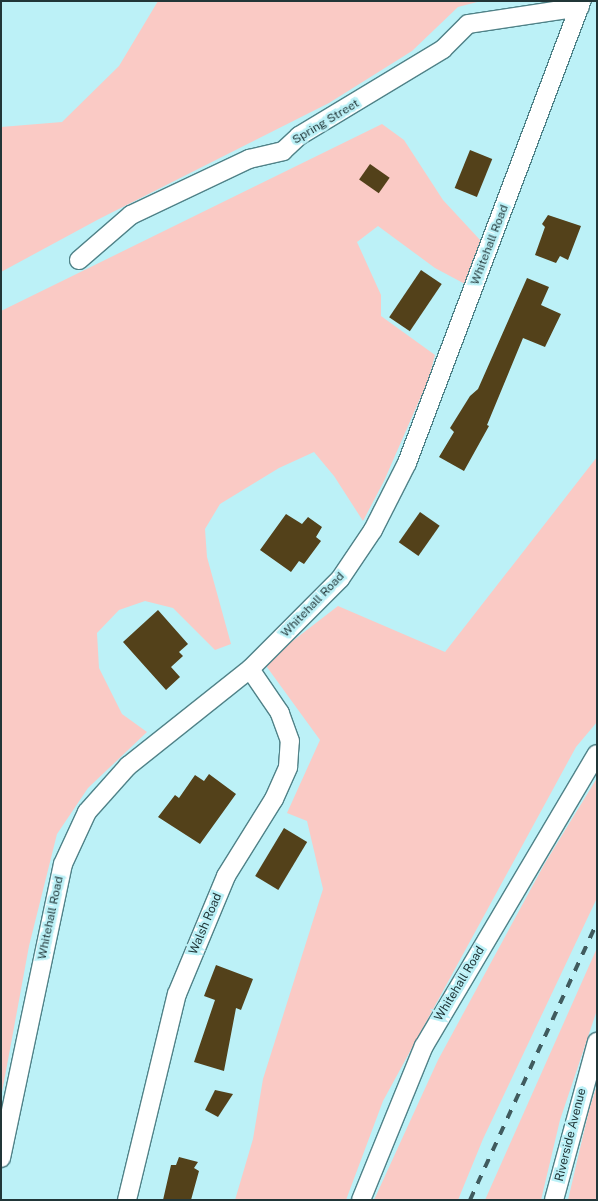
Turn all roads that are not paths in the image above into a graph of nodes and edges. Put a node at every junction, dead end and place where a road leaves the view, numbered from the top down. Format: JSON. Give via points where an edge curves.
{"nodes":[{"id":1,"x":581,"y":4,"type":"edge"},
{"id":2,"x":79,"y":260,"type":"dead end"},
{"id":3,"x":250,"y":669,"type":"junction"},
{"id":4,"x":597,"y":754,"type":"edge"},
{"id":5,"x":597,"y":1042,"type":"edge"},
{"id":6,"x":1,"y":1158,"type":"edge"},
{"id":7,"x":128,"y":1200,"type":"edge"},
{"id":8,"x":361,"y":1200,"type":"edge"},
{"id":9,"x":554,"y":1200,"type":"edge"}],
"edges":[{"from":1,"to":2,"type":"street","name":"Spring Street","via":[[468,24],[443,49],[298,136],[283,150],[249,159],[131,215]]},
{"from":1,"to":3,"type":"street","name":"Whitehall Road","via":[[407,464],[373,530],[340,579]]},
{"from":3,"to":6,"type":"street","name":"Whitehall Road","via":[[128,766],[87,812],[63,864]]},
{"from":3,"to":7,"type":"street","name":"Walsh Road","via":[[280,713],[290,741],[288,767],[274,799],[226,876],[177,994]]},
{"from":4,"to":8,"type":"street","name":"Whitehall Road","via":[[424,1046]]},
{"from":5,"to":9,"type":"street","name":"Riverside Avenue"}]}
